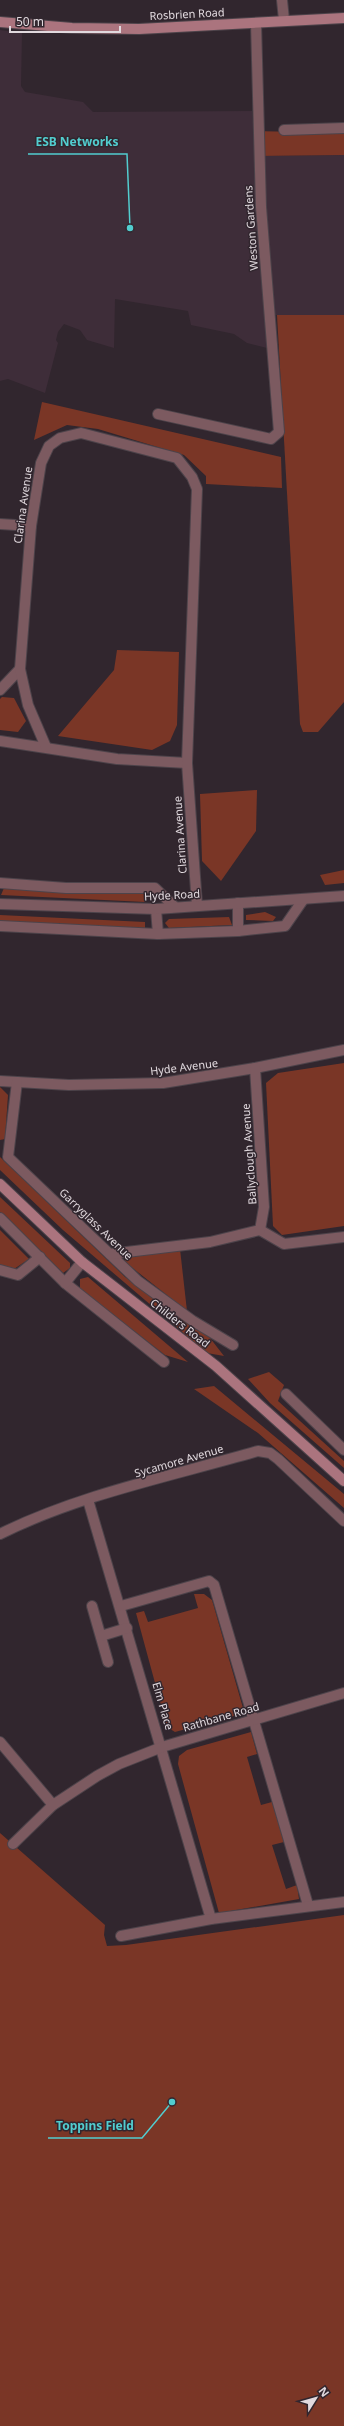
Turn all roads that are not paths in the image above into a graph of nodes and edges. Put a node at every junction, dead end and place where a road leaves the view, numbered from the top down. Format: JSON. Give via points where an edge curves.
{"nodes":[{"id":1,"x":282,"y":0,"type":"edge"},
{"id":2,"x":344,"y":18,"type":"edge"},
{"id":3,"x":284,"y":20,"type":"junction"},
{"id":4,"x":0,"y":22,"type":"edge"},
{"id":5,"x":256,"y":22,"type":"junction"},
{"id":6,"x":344,"y":128,"type":"edge"},
{"id":7,"x":284,"y":130,"type":"dead end"},
{"id":8,"x":158,"y":414,"type":"dead end"},
{"id":9,"x":0,"y":524,"type":"edge"},
{"id":10,"x":31,"y":526,"type":"junction"},
{"id":11,"x":20,"y":669,"type":"junction"},
{"id":12,"x":0,"y":690,"type":"edge"},
{"id":13,"x":0,"y":741,"type":"edge"},
{"id":14,"x":46,"y":747,"type":"junction"},
{"id":15,"x":187,"y":763,"type":"junction"},
{"id":16,"x":0,"y":883,"type":"edge"},
{"id":17,"x":344,"y":896,"type":"edge"},
{"id":18,"x":303,"y":900,"type":"junction"},
{"id":19,"x":238,"y":903,"type":"junction"},
{"id":20,"x":0,"y":904,"type":"edge"},
{"id":21,"x":197,"y":905,"type":"junction"},
{"id":22,"x":175,"y":908,"type":"junction"},
{"id":23,"x":156,"y":909,"type":"junction"},
{"id":24,"x":0,"y":926,"type":"edge"},
{"id":25,"x":238,"y":931,"type":"junction"},
{"id":26,"x":158,"y":934,"type":"junction"},
{"id":27,"x":344,"y":1050,"type":"edge"},
{"id":28,"x":255,"y":1068,"type":"junction"},
{"id":29,"x":0,"y":1081,"type":"edge"},
{"id":30,"x":17,"y":1082,"type":"junction"},
{"id":31,"x":0,"y":1149,"type":"edge"},
{"id":32,"x":8,"y":1157,"type":"junction"},
{"id":33,"x":0,"y":1184,"type":"edge"},
{"id":34,"x":0,"y":1218,"type":"edge"},
{"id":35,"x":260,"y":1230,"type":"junction"},
{"id":36,"x":344,"y":1237,"type":"edge"},
{"id":37,"x":110,"y":1254,"type":"junction"},
{"id":38,"x":40,"y":1257,"type":"junction"},
{"id":39,"x":82,"y":1262,"type":"junction"},
{"id":40,"x":0,"y":1270,"type":"edge"},
{"id":41,"x":65,"y":1283,"type":"junction"},
{"id":42,"x":233,"y":1345,"type":"dead end"},
{"id":43,"x":164,"y":1362,"type":"dead end"},
{"id":44,"x":286,"y":1394,"type":"dead end"},
{"id":45,"x":344,"y":1450,"type":"edge"},
{"id":46,"x":344,"y":1481,"type":"edge"},
{"id":47,"x":88,"y":1500,"type":"junction"},
{"id":48,"x":344,"y":1521,"type":"edge"},
{"id":49,"x":0,"y":1534,"type":"edge"},
{"id":50,"x":92,"y":1606,"type":"dead end"},
{"id":51,"x":121,"y":1606,"type":"junction"},
{"id":52,"x":127,"y":1628,"type":"junction"},
{"id":53,"x":101,"y":1636,"type":"junction"},
{"id":54,"x":108,"y":1662,"type":"dead end"},
{"id":55,"x":344,"y":1693,"type":"edge"},
{"id":56,"x":253,"y":1720,"type":"junction"},
{"id":57,"x":0,"y":1742,"type":"edge"},
{"id":58,"x":162,"y":1747,"type":"junction"},
{"id":59,"x":53,"y":1805,"type":"junction"},
{"id":60,"x":13,"y":1844,"type":"dead end"},
{"id":61,"x":344,"y":1902,"type":"edge"},
{"id":62,"x":308,"y":1905,"type":"junction"},
{"id":63,"x":211,"y":1919,"type":"junction"},
{"id":64,"x":121,"y":1936,"type":"dead end"}],
"edges":[{"from":1,"to":3,"type":"street"},
{"from":2,"to":3,"type":"main road","name":"Rosbrien Road"},
{"from":3,"to":5,"type":"main road","name":"Rosbrien Road"},
{"from":4,"to":5,"type":"main road","name":"Rosbrien Road","via":[[72,28],[138,29]]},
{"from":5,"to":8,"type":"street","name":"Weston Gardens","via":[[261,207],[279,432],[271,439]]},
{"from":6,"to":7,"type":"street"},
{"from":9,"to":10,"type":"street"},
{"from":10,"to":11,"type":"street","name":"Clarina Avenue"},
{"from":10,"to":15,"type":"street","name":"Clarina Avenue","via":[[41,463],[49,446],[60,438],[81,433],[176,458],[192,478],[197,489]]},
{"from":11,"to":12,"type":"street"},
{"from":11,"to":14,"type":"street","name":"Clarina Avenue","via":[[28,705]]},
{"from":13,"to":14,"type":"street"},
{"from":14,"to":15,"type":"street","via":[[116,759]]},
{"from":15,"to":21,"type":"street","name":"Clarina Avenue"},
{"from":16,"to":22,"type":"street","via":[[66,888],[155,888]]},
{"from":17,"to":18,"type":"street","name":"Hyde Road"},
{"from":18,"to":19,"type":"street","name":"Hyde Road"},
{"from":18,"to":25,"type":"street","via":[[286,926]]},
{"from":19,"to":21,"type":"street","name":"Hyde Road"},
{"from":19,"to":25,"type":"street"},
{"from":20,"to":23,"type":"street","name":"Hyde Road"},
{"from":21,"to":22,"type":"street","name":"Hyde Road"},
{"from":22,"to":23,"type":"street","name":"Hyde Road"},
{"from":23,"to":26,"type":"street"},
{"from":24,"to":26,"type":"street"},
{"from":25,"to":26,"type":"street"},
{"from":27,"to":28,"type":"street","name":"Hyde Avenue"},
{"from":28,"to":30,"type":"street","name":"Hyde Avenue","via":[[163,1083],[69,1085]]},
{"from":28,"to":35,"type":"street","name":"Ballyclough Avenue","via":[[264,1207]]},
{"from":29,"to":30,"type":"street","name":"Hyde Avenue"},
{"from":30,"to":32,"type":"street"},
{"from":31,"to":32,"type":"street","name":"Garryglass Avenue"},
{"from":32,"to":37,"type":"street","name":"Garryglass Avenue"},
{"from":33,"to":39,"type":"main road","name":"Childers Road"},
{"from":34,"to":38,"type":"street"},
{"from":35,"to":36,"type":"street","via":[[284,1244]]},
{"from":35,"to":37,"type":"street","via":[[210,1242]]},
{"from":37,"to":42,"type":"street","name":"Garryglass Avenue","via":[[138,1281],[193,1321]]},
{"from":38,"to":40,"type":"street","via":[[18,1275]]},
{"from":38,"to":41,"type":"street"},
{"from":39,"to":41,"type":"street"},
{"from":39,"to":46,"type":"main road","name":"Childers Road","via":[[216,1366]]},
{"from":41,"to":43,"type":"street"},
{"from":44,"to":45,"type":"street"},
{"from":47,"to":48,"type":"street","name":"Sycamore Avenue","via":[[264,1451],[278,1459]]},
{"from":47,"to":49,"type":"street","name":"Sycamore Avenue","via":[[28,1521]]},
{"from":47,"to":51,"type":"street","name":"Elm Place"},
{"from":50,"to":53,"type":"street"},
{"from":51,"to":52,"type":"street","name":"Elm Place"},
{"from":51,"to":56,"type":"street","via":[[209,1581],[214,1585]]},
{"from":52,"to":53,"type":"street"},
{"from":52,"to":58,"type":"street","name":"Elm Place"},
{"from":53,"to":54,"type":"street"},
{"from":55,"to":56,"type":"street","name":"Rathbane Road"},
{"from":56,"to":58,"type":"street","name":"Rathbane Road"},
{"from":56,"to":62,"type":"street"},
{"from":57,"to":59,"type":"street"},
{"from":58,"to":59,"type":"street","name":"Rathbane Road","via":[[97,1776]]},
{"from":58,"to":63,"type":"street","name":"Elm Place"},
{"from":59,"to":60,"type":"street","name":"Rathbane Road"},
{"from":61,"to":62,"type":"street"},
{"from":62,"to":63,"type":"street"},
{"from":63,"to":64,"type":"street"}]}
